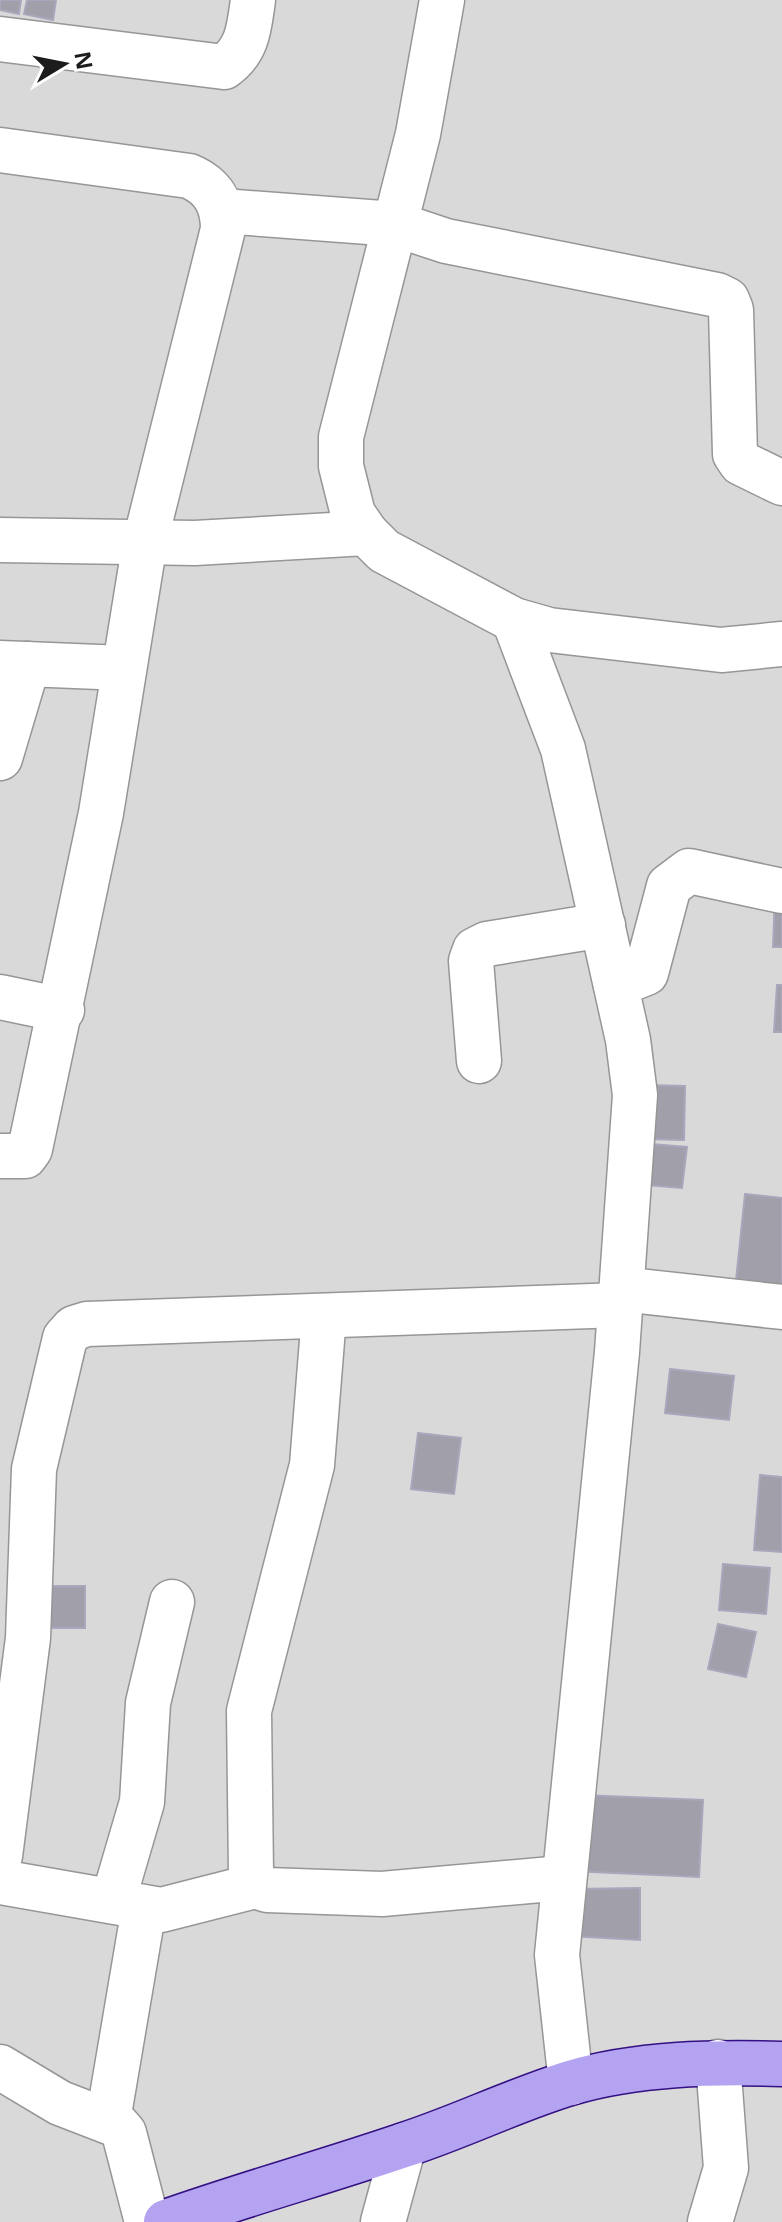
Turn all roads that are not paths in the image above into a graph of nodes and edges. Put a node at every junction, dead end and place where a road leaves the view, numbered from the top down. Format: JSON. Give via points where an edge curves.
{"nodes":[{"id":1,"x":253,"y":0,"type":"edge"},
{"id":2,"x":442,"y":0,"type":"edge"},
{"id":3,"x":0,"y":39,"type":"edge"},
{"id":4,"x":0,"y":150,"type":"edge"},
{"id":5,"x":223,"y":211,"type":"junction"},
{"id":6,"x":395,"y":224,"type":"junction"},
{"id":7,"x":782,"y":483,"type":"edge"},
{"id":8,"x":366,"y":533,"type":"junction"},
{"id":9,"x":0,"y":540,"type":"edge"},
{"id":10,"x":145,"y":542,"type":"junction"},
{"id":11,"x":514,"y":620,"type":"junction"},
{"id":12,"x":782,"y":644,"type":"edge"},
{"id":13,"x":14,"y":664,"type":"edge"},
{"id":14,"x":124,"y":668,"type":"junction"},
{"id":15,"x":0,"y":758,"type":"edge"},
{"id":16,"x":779,"y":883,"type":"edge"},
{"id":17,"x":603,"y":925,"type":"junction"},
{"id":18,"x":616,"y":985,"type":"junction"},
{"id":19,"x":0,"y":997,"type":"edge"},
{"id":20,"x":62,"y":1010,"type":"junction"},
{"id":21,"x":479,"y":1061,"type":"dead end"},
{"id":22,"x":0,"y":1156,"type":"edge"},
{"id":23,"x":621,"y":1297,"type":"junction"},
{"id":24,"x":782,"y":1307,"type":"edge"},
{"id":25,"x":324,"y":1316,"type":"junction"},
{"id":26,"x":172,"y":1602,"type":"dead end"},
{"id":27,"x":0,"y":1856,"type":"edge"},
{"id":28,"x":563,"y":1878,"type":"junction"},
{"id":29,"x":0,"y":1882,"type":"edge"},
{"id":30,"x":255,"y":1886,"type":"junction"},
{"id":31,"x":129,"y":1905,"type":"junction"},
{"id":32,"x":718,"y":2062,"type":"junction"},
{"id":33,"x":782,"y":2064,"type":"edge"},
{"id":34,"x":0,"y":2067,"type":"edge"},
{"id":35,"x":571,"y":2083,"type":"junction"},
{"id":36,"x":108,"y":2120,"type":"junction"},
{"id":37,"x":404,"y":2145,"type":"junction"},
{"id":38,"x":147,"y":2222,"type":"edge"},
{"id":39,"x":166,"y":2222,"type":"edge"},
{"id":40,"x":383,"y":2222,"type":"edge"},
{"id":41,"x":710,"y":2222,"type":"edge"}],
"edges":[{"from":1,"to":3,"type":"street","via":[[246,43],[224,67]]},
{"from":2,"to":6,"type":"street","via":[[418,134]]},
{"from":4,"to":5,"type":"street","via":[[189,176],[206,183]]},
{"from":5,"to":6,"type":"street"},
{"from":5,"to":10,"type":"street","via":[[223,229]]},
{"from":6,"to":7,"type":"street","via":[[446,241],[727,300],[735,454],[741,463]]},
{"from":6,"to":8,"type":"street","via":[[341,437],[353,514]]},
{"from":8,"to":10,"type":"street"},
{"from":8,"to":11,"type":"street","via":[[384,551]]},
{"from":9,"to":10,"type":"street"},
{"from":10,"to":14,"type":"street"},
{"from":11,"to":12,"type":"street","via":[[549,630],[721,650]]},
{"from":11,"to":17,"type":"street","via":[[563,749]]},
{"from":13,"to":14,"type":"street"},
{"from":13,"to":15,"type":"street"},
{"from":14,"to":20,"type":"street"},
{"from":16,"to":18,"type":"street","via":[[689,871],[678,876],[669,886],[646,973]]},
{"from":17,"to":18,"type":"street"},
{"from":17,"to":21,"type":"street","via":[[475,950],[471,961]]},
{"from":18,"to":23,"type":"street","via":[[635,1095]]},
{"from":19,"to":20,"type":"street"},
{"from":20,"to":22,"type":"street","via":[[30,1149],[25,1156]]},
{"from":23,"to":24,"type":"street"},
{"from":23,"to":25,"type":"street"},
{"from":23,"to":28,"type":"street"},
{"from":25,"to":27,"type":"street","via":[[87,1324],[65,1338],[34,1469],[28,1638]]},
{"from":25,"to":30,"type":"street","via":[[312,1465],[249,1711]]},
{"from":26,"to":31,"type":"street","via":[[148,1703]]},
{"from":28,"to":30,"type":"street","via":[[382,1894]]},
{"from":28,"to":35,"type":"street","via":[[557,1955]]},
{"from":29,"to":31,"type":"street"},
{"from":30,"to":31,"type":"street","via":[[177,1908]]},
{"from":31,"to":36,"type":"street"},
{"from":32,"to":33,"type":"main road"},
{"from":32,"to":35,"type":"main road"},
{"from":32,"to":41,"type":"street","via":[[726,2168]]},
{"from":34,"to":36,"type":"street","via":[[60,2103]]},
{"from":35,"to":37,"type":"main road"},
{"from":36,"to":38,"type":"street","via":[[124,2133]]},
{"from":37,"to":39,"type":"main road"},
{"from":37,"to":40,"type":"street"}]}
